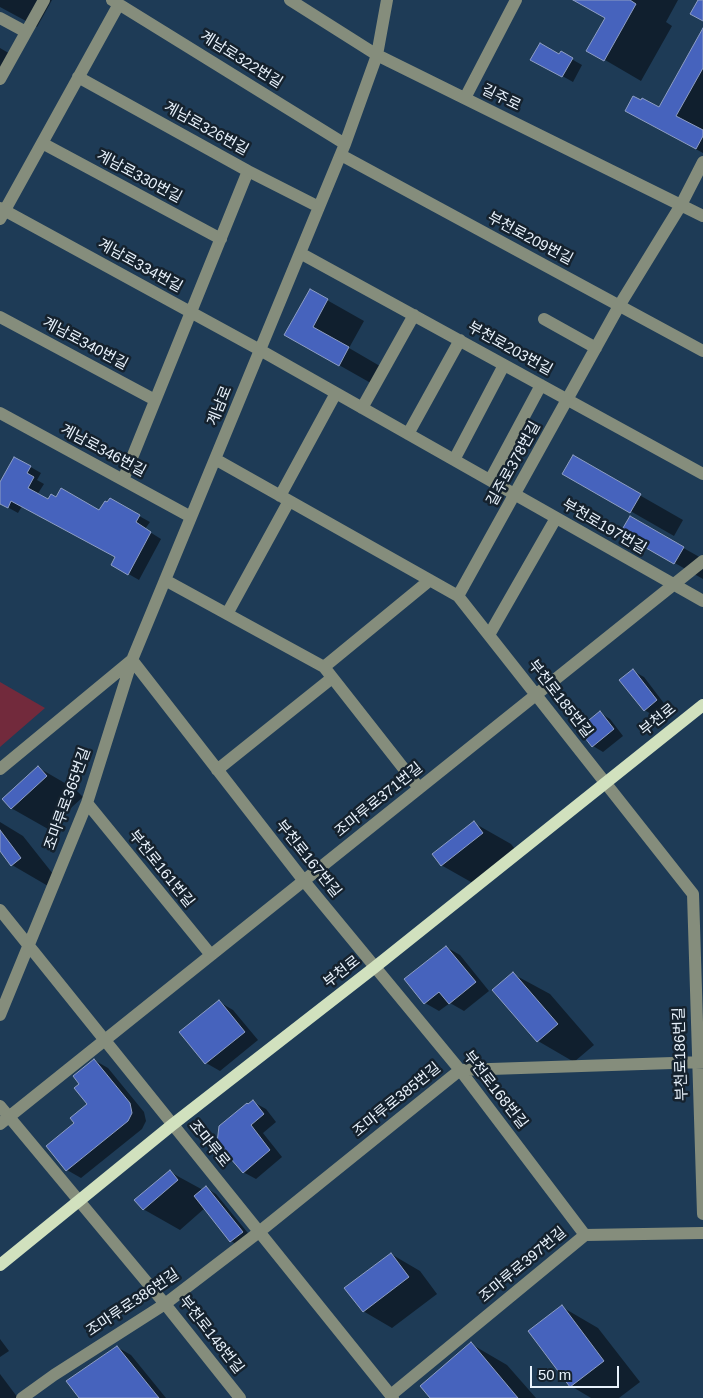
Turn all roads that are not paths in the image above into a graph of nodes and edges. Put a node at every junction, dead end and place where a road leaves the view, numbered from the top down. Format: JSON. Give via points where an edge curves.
{"nodes":[{"id":1,"x":44,"y":0,"type":"edge"},
{"id":2,"x":290,"y":0,"type":"edge"},
{"id":3,"x":387,"y":0,"type":"edge"},
{"id":4,"x":516,"y":0,"type":"edge"},
{"id":5,"x":116,"y":2,"type":"edge"},
{"id":6,"x":0,"y":18,"type":"edge"},
{"id":7,"x":26,"y":32,"type":"junction"},
{"id":8,"x":377,"y":55,"type":"junction"},
{"id":9,"x":78,"y":77,"type":"junction"},
{"id":10,"x":0,"y":79,"type":"edge"},
{"id":11,"x":465,"y":98,"type":"junction"},
{"id":12,"x":42,"y":143,"type":"junction"},
{"id":13,"x":343,"y":149,"type":"junction"},
{"id":14,"x":703,"y":162,"type":"edge"},
{"id":15,"x":248,"y":171,"type":"junction"},
{"id":16,"x":681,"y":205,"type":"junction"},
{"id":17,"x":319,"y":207,"type":"junction"},
{"id":18,"x":2,"y":213,"type":"edge"},
{"id":19,"x":703,"y":216,"type":"edge"},
{"id":20,"x":220,"y":239,"type":"junction"},
{"id":21,"x":300,"y":253,"type":"junction"},
{"id":22,"x":620,"y":306,"type":"junction"},
{"id":23,"x":190,"y":312,"type":"junction"},
{"id":24,"x":414,"y":315,"type":"junction"},
{"id":25,"x":0,"y":316,"type":"edge"},
{"id":26,"x":544,"y":319,"type":"dead end"},
{"id":27,"x":460,"y":340,"type":"junction"},
{"id":28,"x":596,"y":348,"type":"junction"},
{"id":29,"x":260,"y":350,"type":"junction"},
{"id":30,"x":703,"y":352,"type":"edge"},
{"id":31,"x":504,"y":365,"type":"junction"},
{"id":32,"x":541,"y":385,"type":"junction"},
{"id":33,"x":336,"y":393,"type":"junction"},
{"id":34,"x":155,"y":400,"type":"junction"},
{"id":35,"x":568,"y":400,"type":"junction"},
{"id":36,"x":362,"y":408,"type":"junction"},
{"id":37,"x":0,"y":413,"type":"edge"},
{"id":38,"x":408,"y":434,"type":"junction"},
{"id":39,"x":215,"y":459,"type":"junction"},
{"id":40,"x":454,"y":460,"type":"junction"},
{"id":41,"x":703,"y":474,"type":"edge"},
{"id":42,"x":123,"y":480,"type":"junction"},
{"id":43,"x":490,"y":480,"type":"junction"},
{"id":44,"x":515,"y":495,"type":"junction"},
{"id":45,"x":284,"y":498,"type":"junction"},
{"id":46,"x":191,"y":517,"type":"junction"},
{"id":47,"x":556,"y":518,"type":"junction"},
{"id":48,"x":703,"y":561,"type":"edge"},
{"id":49,"x":165,"y":580,"type":"junction"},
{"id":50,"x":430,"y":580,"type":"junction"},
{"id":51,"x":674,"y":584,"type":"junction"},
{"id":52,"x":458,"y":596,"type":"junction"},
{"id":53,"x":703,"y":601,"type":"edge"},
{"id":54,"x":227,"y":614,"type":"junction"},
{"id":55,"x":489,"y":635,"type":"junction"},
{"id":56,"x":132,"y":660,"type":"junction"},
{"id":57,"x":324,"y":667,"type":"junction"},
{"id":58,"x":332,"y":678,"type":"junction"},
{"id":59,"x":536,"y":695,"type":"junction"},
{"id":60,"x":703,"y":705,"type":"edge"},
{"id":61,"x":0,"y":769,"type":"edge"},
{"id":62,"x":217,"y":770,"type":"junction"},
{"id":63,"x":605,"y":783,"type":"junction"},
{"id":64,"x":420,"y":788,"type":"junction"},
{"id":65,"x":87,"y":803,"type":"junction"},
{"id":66,"x":304,"y":881,"type":"junction"},
{"id":67,"x":698,"y":895,"type":"edge"},
{"id":68,"x":0,"y":910,"type":"edge"},
{"id":69,"x":29,"y":946,"type":"junction"},
{"id":70,"x":211,"y":955,"type":"junction"},
{"id":71,"x":375,"y":967,"type":"junction"},
{"id":72,"x":0,"y":1015,"type":"edge"},
{"id":73,"x":105,"y":1041,"type":"junction"},
{"id":74,"x":700,"y":1062,"type":"edge"},
{"id":75,"x":460,"y":1070,"type":"junction"},
{"id":76,"x":0,"y":1106,"type":"edge"},
{"id":77,"x":4,"y":1120,"type":"edge"},
{"id":78,"x":172,"y":1125,"type":"junction"},
{"id":79,"x":80,"y":1200,"type":"junction"},
{"id":80,"x":703,"y":1214,"type":"edge"},
{"id":81,"x":259,"y":1232,"type":"junction"},
{"id":82,"x":703,"y":1233,"type":"edge"},
{"id":83,"x":585,"y":1235,"type":"junction"},
{"id":84,"x":0,"y":1265,"type":"edge"},
{"id":85,"x":165,"y":1304,"type":"junction"},
{"id":86,"x":392,"y":1397,"type":"edge"},
{"id":87,"x":22,"y":1398,"type":"edge"},
{"id":88,"x":240,"y":1398,"type":"edge"}],
"edges":[{"from":1,"to":7,"type":"street"},
{"from":2,"to":8,"type":"street","name":"길주로"},
{"from":3,"to":8,"type":"street","name":"계남로"},
{"from":4,"to":11,"type":"street"},
{"from":5,"to":9,"type":"street","name":"계남로322번길"},
{"from":5,"to":13,"type":"street","name":"계남로322번길"},
{"from":6,"to":7,"type":"street"},
{"from":7,"to":10,"type":"street"},
{"from":8,"to":11,"type":"street","name":"길주로"},
{"from":8,"to":13,"type":"street","name":"계남로"},
{"from":9,"to":12,"type":"street","name":"계남로322번길"},
{"from":9,"to":15,"type":"street","name":"계남로326번길"},
{"from":11,"to":16,"type":"street","name":"길주로"},
{"from":12,"to":18,"type":"street","name":"계남로322번길"},
{"from":12,"to":20,"type":"street","name":"계남로330번길"},
{"from":13,"to":17,"type":"street","name":"계남로"},
{"from":13,"to":22,"type":"street","name":"부천로209번길"},
{"from":14,"to":16,"type":"street","name":"길주로378번길"},
{"from":15,"to":17,"type":"street","name":"계남로326번길"},
{"from":15,"to":20,"type":"street"},
{"from":16,"to":19,"type":"street","name":"길주로"},
{"from":16,"to":22,"type":"street","name":"길주로378번길"},
{"from":17,"to":21,"type":"street","name":"계남로"},
{"from":18,"to":23,"type":"street","name":"계남로334번길"},
{"from":20,"to":23,"type":"street"},
{"from":21,"to":24,"type":"street","name":"부천로203번길"},
{"from":21,"to":29,"type":"street","name":"계남로"},
{"from":22,"to":28,"type":"street","name":"길주로378번길"},
{"from":22,"to":30,"type":"street","name":"부천로209번길"},
{"from":23,"to":29,"type":"street","name":"계남로334번길"},
{"from":23,"to":34,"type":"street"},
{"from":24,"to":27,"type":"street","name":"부천로203번길"},
{"from":24,"to":36,"type":"street"},
{"from":25,"to":34,"type":"street","name":"계남로340번길"},
{"from":26,"to":28,"type":"street"},
{"from":27,"to":31,"type":"street","name":"부천로203번길"},
{"from":27,"to":38,"type":"street"},
{"from":28,"to":35,"type":"street","name":"길주로378번길"},
{"from":29,"to":33,"type":"street","name":"부천로197번길"},
{"from":29,"to":39,"type":"street","name":"계남로"},
{"from":31,"to":32,"type":"street","name":"부천로203번길"},
{"from":31,"to":40,"type":"street"},
{"from":32,"to":35,"type":"street","name":"부천로203번길"},
{"from":32,"to":43,"type":"street"},
{"from":33,"to":36,"type":"street","name":"부천로197번길"},
{"from":33,"to":45,"type":"street"},
{"from":34,"to":42,"type":"street"},
{"from":35,"to":41,"type":"street","name":"부천로203번길"},
{"from":35,"to":44,"type":"street","name":"길주로378번길"},
{"from":36,"to":38,"type":"street","name":"부천로197번길"},
{"from":37,"to":42,"type":"street","name":"계남로346번길"},
{"from":38,"to":40,"type":"street","name":"부천로197번길"},
{"from":39,"to":45,"type":"street","name":"부천로185번길"},
{"from":39,"to":46,"type":"street","name":"계남로"},
{"from":40,"to":43,"type":"street","name":"부천로197번길"},
{"from":42,"to":46,"type":"street","name":"계남로346번길"},
{"from":43,"to":44,"type":"street","name":"부천로197번길"},
{"from":44,"to":47,"type":"street","name":"부천로197번길"},
{"from":44,"to":52,"type":"street","name":"길주로378번길"},
{"from":45,"to":50,"type":"street","name":"부천로185번길"},
{"from":45,"to":54,"type":"street"},
{"from":46,"to":49,"type":"street","name":"계남로"},
{"from":47,"to":51,"type":"street","name":"부천로197번길"},
{"from":47,"to":55,"type":"street"},
{"from":48,"to":51,"type":"street","name":"조마루로371번길"},
{"from":49,"to":54,"type":"street"},
{"from":49,"to":56,"type":"street","name":"계남로"},
{"from":50,"to":52,"type":"street","name":"부천로185번길"},
{"from":50,"to":57,"type":"street"},
{"from":51,"to":53,"type":"street","name":"부천로197번길"},
{"from":51,"to":59,"type":"street","name":"조마루로371번길"},
{"from":52,"to":55,"type":"street","name":"부천로185번길"},
{"from":54,"to":57,"type":"street"},
{"from":55,"to":59,"type":"street","name":"부천로185번길"},
{"from":56,"to":61,"type":"street","name":"계남로"},
{"from":56,"to":62,"type":"street","name":"부천로167번길"},
{"from":56,"to":65,"type":"street","name":"조마루로365번길"},
{"from":57,"to":58,"type":"street"},
{"from":58,"to":62,"type":"street"},
{"from":58,"to":64,"type":"street"},
{"from":59,"to":63,"type":"street","name":"부천로185번길"},
{"from":59,"to":64,"type":"street","name":"조마루로371번길"},
{"from":60,"to":63,"type":"main road","name":"부천로"},
{"from":62,"to":66,"type":"street","name":"부천로167번길"},
{"from":63,"to":67,"type":"street","name":"부천로186번길"},
{"from":63,"to":71,"type":"main road","name":"부천로"},
{"from":64,"to":66,"type":"street","name":"조마루로371번길"},
{"from":65,"to":69,"type":"street","name":"조마루로365번길"},
{"from":65,"to":70,"type":"street","name":"부천로161번길"},
{"from":66,"to":70,"type":"street","name":"조마루로371번길"},
{"from":66,"to":71,"type":"street","name":"부천로167번길"},
{"from":67,"to":74,"type":"street","name":"부천로186번길"},
{"from":68,"to":69,"type":"street","name":"조마루로"},
{"from":69,"to":72,"type":"street","name":"조마루로365번길"},
{"from":69,"to":73,"type":"street","name":"조마루로"},
{"from":70,"to":73,"type":"street","name":"조마루로371번길"},
{"from":71,"to":75,"type":"street","name":"부천로168번길"},
{"from":71,"to":78,"type":"main road","name":"부천로"},
{"from":73,"to":77,"type":"street","name":"조마루로371번길"},
{"from":73,"to":78,"type":"street","name":"조마루로"},
{"from":74,"to":75,"type":"street","name":"조마루로385번길"},
{"from":74,"to":80,"type":"street","name":"부천로186번길"},
{"from":75,"to":81,"type":"street","name":"조마루로385번길"},
{"from":75,"to":83,"type":"street","name":"부천로168번길"},
{"from":76,"to":77,"type":"street","name":"부천로148번길"},
{"from":77,"to":79,"type":"street","name":"부천로148번길"},
{"from":78,"to":79,"type":"main road","name":"부천로"},
{"from":78,"to":81,"type":"street","name":"조마루로"},
{"from":79,"to":84,"type":"main road","name":"부천로"},
{"from":79,"to":85,"type":"street","name":"부천로148번길"},
{"from":81,"to":85,"type":"street","name":"조마루로386번길"},
{"from":81,"to":86,"type":"street","name":"조마루로"},
{"from":82,"to":83,"type":"street","name":"조마루로397번길"},
{"from":83,"to":86,"type":"street","name":"조마루로397번길"},
{"from":85,"to":87,"type":"street","name":"조마루로386번길"},
{"from":85,"to":88,"type":"street","name":"부천로148번길"}]}
